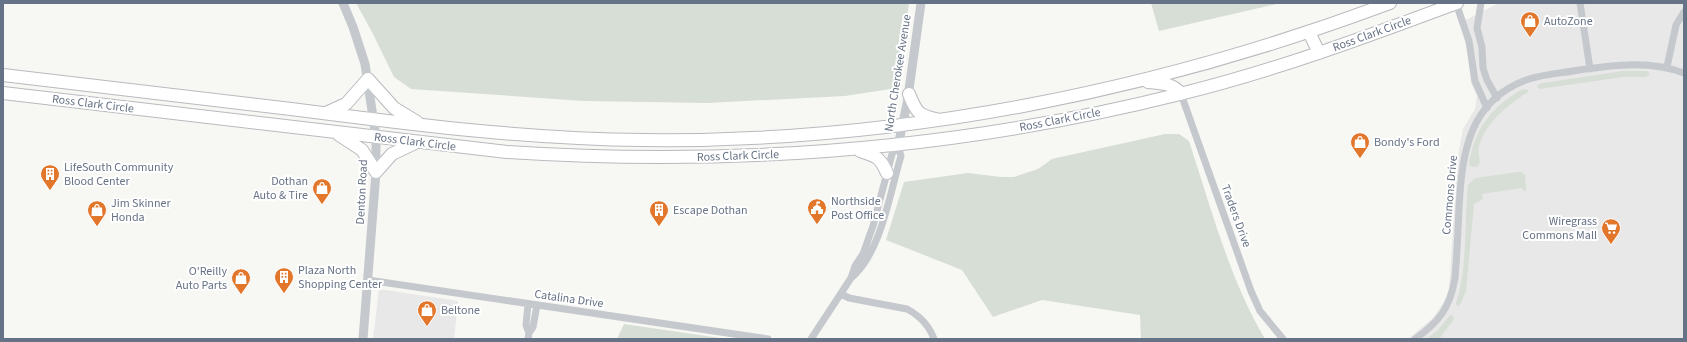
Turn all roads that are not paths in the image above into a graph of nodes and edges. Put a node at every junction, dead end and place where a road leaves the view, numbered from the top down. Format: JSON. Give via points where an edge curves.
{"nodes":[{"id":1,"x":343,"y":3,"type":"edge"},
{"id":2,"x":921,"y":3,"type":"edge"},
{"id":3,"x":1390,"y":3,"type":"edge"},
{"id":4,"x":1456,"y":3,"type":"edge"},
{"id":5,"x":1481,"y":3,"type":"edge"},
{"id":6,"x":1580,"y":3,"type":"edge"},
{"id":7,"x":1684,"y":12,"type":"edge"},
{"id":8,"x":1309,"y":32,"type":"junction"},
{"id":9,"x":1319,"y":53,"type":"junction"},
{"id":10,"x":1667,"y":68,"type":"junction"},
{"id":11,"x":1590,"y":69,"type":"junction"},
{"id":12,"x":1684,"y":73,"type":"edge"},
{"id":13,"x":6,"y":75,"type":"edge"},
{"id":14,"x":368,"y":79,"type":"junction"},
{"id":15,"x":1139,"y":81,"type":"junction"},
{"id":16,"x":5,"y":93,"type":"edge"},
{"id":17,"x":162,"y":94,"type":"junction"},
{"id":18,"x":909,"y":94,"type":"junction"},
{"id":19,"x":1182,"y":94,"type":"junction"},
{"id":20,"x":1497,"y":98,"type":"junction"},
{"id":21,"x":1022,"y":106,"type":"junction"},
{"id":22,"x":1487,"y":108,"type":"junction"},
{"id":23,"x":153,"y":111,"type":"junction"},
{"id":24,"x":325,"y":114,"type":"junction"},
{"id":25,"x":374,"y":119,"type":"junction"},
{"id":26,"x":941,"y":120,"type":"junction"},
{"id":27,"x":421,"y":125,"type":"junction"},
{"id":28,"x":903,"y":126,"type":"junction"},
{"id":29,"x":1026,"y":127,"type":"junction"},
{"id":30,"x":479,"y":131,"type":"junction"},
{"id":31,"x":335,"y":132,"type":"junction"},
{"id":32,"x":376,"y":137,"type":"junction"},
{"id":33,"x":552,"y":137,"type":"junction"},
{"id":34,"x":668,"y":140,"type":"junction"},
{"id":35,"x":416,"y":142,"type":"junction"},
{"id":36,"x":898,"y":146,"type":"junction"},
{"id":37,"x":467,"y":148,"type":"junction"},
{"id":38,"x":853,"y":149,"type":"junction"},
{"id":39,"x":550,"y":154,"type":"junction"},
{"id":40,"x":668,"y":158,"type":"junction"},
{"id":41,"x":376,"y":172,"type":"junction"},
{"id":42,"x":887,"y":173,"type":"junction"},
{"id":43,"x":851,"y":278,"type":"junction"},
{"id":44,"x":368,"y":280,"type":"junction"},
{"id":45,"x":841,"y":294,"type":"junction"},
{"id":46,"x":528,"y":304,"type":"junction"},
{"id":47,"x":538,"y":305,"type":"junction"},
{"id":48,"x":528,"y":336,"type":"edge"},
{"id":49,"x":363,"y":339,"type":"edge"},
{"id":50,"x":768,"y":339,"type":"edge"},
{"id":51,"x":811,"y":339,"type":"edge"},
{"id":52,"x":934,"y":339,"type":"edge"},
{"id":53,"x":1282,"y":339,"type":"edge"},
{"id":54,"x":1415,"y":339,"type":"edge"}],
"edges":[{"from":1,"to":14,"type":"street","name":"Denton Road","via":[[358,42]]},
{"from":2,"to":18,"type":"street","name":"North Cherokee Avenue"},
{"from":3,"to":8,"type":"highway","name":"Ross Clark Circle"},
{"from":4,"to":9,"type":"highway","name":"Ross Clark Circle"},
{"from":4,"to":22,"type":"street","via":[[1469,41],[1475,80]]},
{"from":5,"to":20,"type":"street","via":[[1477,28],[1481,39],[1483,68]]},
{"from":6,"to":11,"type":"street"},
{"from":7,"to":10,"type":"street","via":[[1676,26]]},
{"from":8,"to":9,"type":"highway"},
{"from":8,"to":15,"type":"highway","name":"Ross Clark Circle","via":[[1258,49]]},
{"from":9,"to":19,"type":"highway","name":"Ross Clark Circle"},
{"from":10,"to":11,"type":"street","name":"Commons Drive","via":[[1629,64]]},
{"from":10,"to":12,"type":"street","name":"Commons Drive"},
{"from":11,"to":20,"type":"street","name":"Commons Drive","via":[[1528,79]]},
{"from":13,"to":16,"type":"highway"},
{"from":13,"to":17,"type":"highway","name":"Ross Clark Circle"},
{"from":14,"to":24,"type":"highway","via":[[346,104]]},
{"from":14,"to":25,"type":"street","name":"Denton Road"},
{"from":14,"to":27,"type":"highway","via":[[394,108]]},
{"from":15,"to":19,"type":"highway","via":[[1171,85]]},
{"from":15,"to":21,"type":"highway","name":"Ross Clark Circle"},
{"from":16,"to":23,"type":"highway","name":"Ross Clark Circle"},
{"from":17,"to":23,"type":"highway"},
{"from":17,"to":24,"type":"highway","name":"Ross Clark Circle"},
{"from":18,"to":26,"type":"highway","via":[[921,116]]},
{"from":18,"to":28,"type":"street","name":"North Cherokee Avenue"},
{"from":19,"to":29,"type":"highway","name":"Ross Clark Circle"},
{"from":19,"to":53,"type":"street","name":"Traders Drive","via":[[1251,291],[1260,311]]},
{"from":20,"to":22,"type":"street","name":"Commons Drive"},
{"from":21,"to":26,"type":"highway","name":"Ross Clark Circle"},
{"from":21,"to":29,"type":"highway"},
{"from":22,"to":54,"type":"street","name":"Commons Drive","via":[[1472,130],[1464,154],[1454,288],[1438,320]]},
{"from":23,"to":31,"type":"highway","name":"Ross Clark Circle"},
{"from":24,"to":25,"type":"highway","name":"Ross Clark Circle"},
{"from":25,"to":27,"type":"highway","name":"Ross Clark Circle"},
{"from":25,"to":32,"type":"street","name":"Denton Road"},
{"from":26,"to":28,"type":"highway","name":"Ross Clark Circle"},
{"from":27,"to":30,"type":"highway","name":"Ross Clark Circle"},
{"from":28,"to":34,"type":"highway","name":"Ross Clark Circle","via":[[786,136]]},
{"from":28,"to":36,"type":"street","name":"North Cherokee Avenue"},
{"from":29,"to":36,"type":"highway","name":"Ross Clark Circle"},
{"from":30,"to":33,"type":"highway","name":"Ross Clark Circle"},
{"from":30,"to":37,"type":"highway","via":[[469,141]]},
{"from":31,"to":32,"type":"highway","name":"Ross Clark Circle"},
{"from":31,"to":41,"type":"highway","via":[[362,150]]},
{"from":32,"to":35,"type":"highway","name":"Ross Clark Circle"},
{"from":32,"to":41,"type":"street","name":"Denton Road"},
{"from":33,"to":34,"type":"highway","name":"Ross Clark Circle"},
{"from":33,"to":39,"type":"highway"},
{"from":34,"to":40,"type":"highway"},
{"from":35,"to":37,"type":"highway","name":"Ross Clark Circle"},
{"from":35,"to":41,"type":"highway","via":[[392,154]]},
{"from":36,"to":38,"type":"highway","name":"Ross Clark Circle"},
{"from":36,"to":42,"type":"street","name":"North Cherokee Avenue","via":[[892,154]]},
{"from":36,"to":43,"type":"street","name":"North Cherokee Avenue","via":[[901,156],[876,243],[861,270]]},
{"from":37,"to":39,"type":"highway","name":"Ross Clark Circle"},
{"from":38,"to":40,"type":"highway","name":"Ross Clark Circle","via":[[752,156]]},
{"from":38,"to":42,"type":"highway","via":[[872,154],[881,160]]},
{"from":39,"to":40,"type":"highway","name":"Ross Clark Circle"},
{"from":41,"to":44,"type":"street","name":"Denton Road"},
{"from":42,"to":43,"type":"street","name":"North Cherokee Avenue","via":[[868,240]]},
{"from":43,"to":45,"type":"street","name":"North Cherokee Avenue"},
{"from":44,"to":46,"type":"street","name":"Catalina Drive"},
{"from":44,"to":49,"type":"street","name":"Denton Road"},
{"from":45,"to":51,"type":"street","name":"North Cherokee Avenue"},
{"from":45,"to":52,"type":"street","via":[[849,298],[907,309],[925,321]]},
{"from":46,"to":47,"type":"street","name":"Catalina Drive"},
{"from":46,"to":48,"type":"street"},
{"from":47,"to":48,"type":"street"},
{"from":47,"to":50,"type":"street","name":"Catalina Drive"}]}
